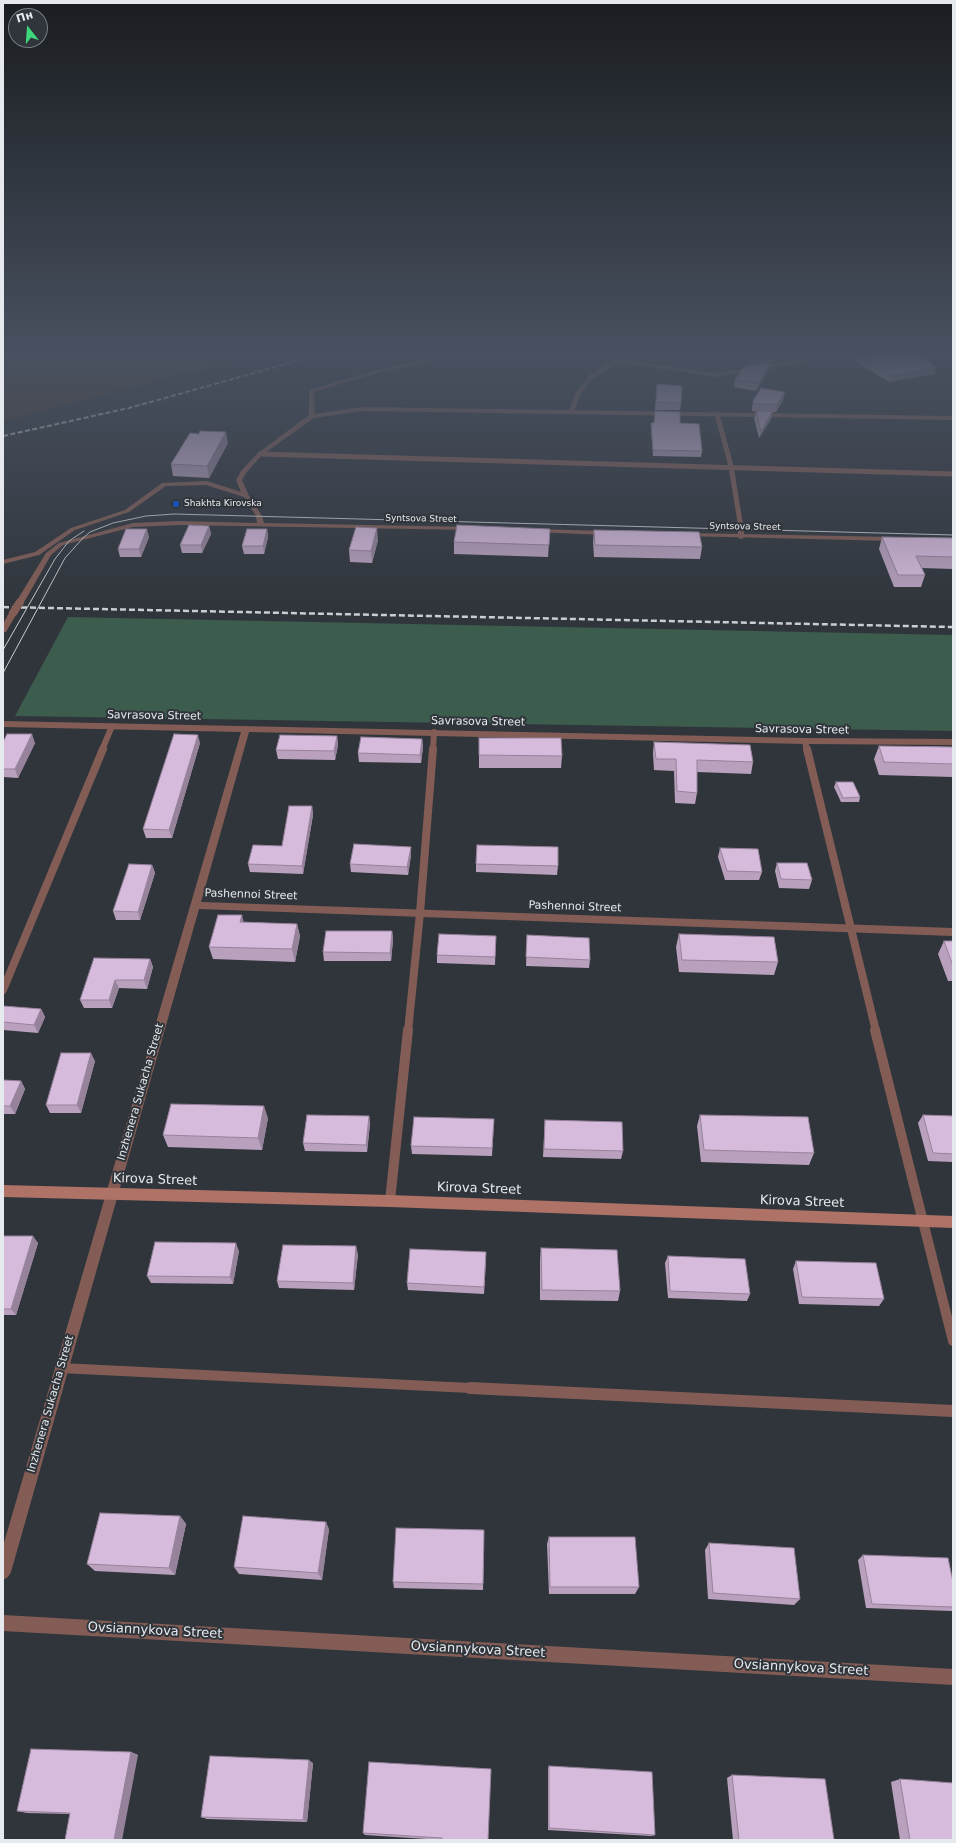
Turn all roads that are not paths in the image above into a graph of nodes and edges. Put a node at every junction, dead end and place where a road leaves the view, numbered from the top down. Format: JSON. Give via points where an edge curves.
{"nodes":[{"id":1,"x":279,"y":440,"type":"edge"},
{"id":2,"x":724,"y":440,"type":"edge"},
{"id":3,"x":260,"y":454,"type":"junction"},
{"id":4,"x":731,"y":466,"type":"junction"},
{"id":5,"x":953,"y":474,"type":"edge"},
{"id":6,"x":246,"y":496,"type":"junction"},
{"id":7,"x":261,"y":524,"type":"junction"},
{"id":8,"x":477,"y":530,"type":"edge"},
{"id":9,"x":525,"y":531,"type":"edge"},
{"id":10,"x":613,"y":533,"type":"edge"},
{"id":11,"x":677,"y":534,"type":"edge"},
{"id":12,"x":741,"y":536,"type":"junction"},
{"id":13,"x":898,"y":539,"type":"edge"},
{"id":14,"x":3,"y":562,"type":"edge"},
{"id":15,"x":3,"y":630,"type":"edge"},
{"id":16,"x":3,"y":724,"type":"edge"},
{"id":17,"x":112,"y":726,"type":"junction"},
{"id":18,"x":246,"y":728,"type":"junction"},
{"id":19,"x":434,"y":732,"type":"junction"},
{"id":20,"x":805,"y":741,"type":"junction"},
{"id":21,"x":953,"y":742,"type":"edge"},
{"id":22,"x":195,"y":905,"type":"junction"},
{"id":23,"x":420,"y":913,"type":"junction"},
{"id":24,"x":850,"y":929,"type":"junction"},
{"id":25,"x":953,"y":932,"type":"edge"},
{"id":26,"x":3,"y":990,"type":"edge"},
{"id":27,"x":3,"y":1190,"type":"edge"},
{"id":28,"x":112,"y":1194,"type":"junction"},
{"id":29,"x":390,"y":1201,"type":"junction"},
{"id":30,"x":923,"y":1221,"type":"junction"},
{"id":31,"x":953,"y":1222,"type":"edge"},
{"id":32,"x":953,"y":1341,"type":"edge"},
{"id":33,"x":60,"y":1368,"type":"junction"},
{"id":34,"x":953,"y":1411,"type":"edge"},
{"id":35,"x":3,"y":1572,"type":"edge"},
{"id":36,"x":3,"y":1623,"type":"edge"},
{"id":37,"x":953,"y":1677,"type":"edge"}],
"edges":[{"from":1,"to":3,"type":"street"},
{"from":2,"to":4,"type":"lane"},
{"from":3,"to":4,"type":"lane"},
{"from":3,"to":6,"type":"street","via":[[239,480]]},
{"from":4,"to":5,"type":"lane"},
{"from":4,"to":12,"type":"lane","via":[[742,528]]},
{"from":6,"to":7,"type":"street","via":[[259,516]]},
{"from":6,"to":14,"type":"street","via":[[207,483],[164,484],[127,511],[73,529],[37,554]]},
{"from":7,"to":8,"type":"street","name":"Syntsova Street"},
{"from":7,"to":15,"type":"street","name":"Syntsova Street","bridge":true,"via":[[133,525],[61,544],[48,554]]},
{"from":9,"to":10,"type":"street"},
{"from":11,"to":12,"type":"street","name":"Syntsova Street"},
{"from":12,"to":13,"type":"street","name":"Syntsova Street"},
{"from":16,"to":17,"type":"street","name":"Savrasova Street"},
{"from":17,"to":18,"type":"street","name":"Savrasova Street"},
{"from":17,"to":26,"type":"lane"},
{"from":18,"to":19,"type":"street","name":"Savrasova Street"},
{"from":18,"to":22,"type":"street","name":"Inzhenera Sukacha Street"},
{"from":19,"to":20,"type":"street","name":"Savrasova Street"},
{"from":19,"to":23,"type":"lane"},
{"from":20,"to":21,"type":"street","name":"Savrasova Street"},
{"from":20,"to":24,"type":"lane"},
{"from":22,"to":23,"type":"street","name":"Pashennoi Street"},
{"from":22,"to":28,"type":"street","name":"Inzhenera Sukacha Street"},
{"from":23,"to":24,"type":"street","name":"Pashennoi Street"},
{"from":23,"to":29,"type":"lane"},
{"from":24,"to":25,"type":"street","name":"Pashennoi Street"},
{"from":24,"to":30,"type":"lane"},
{"from":27,"to":28,"type":"main road","name":"Kirova Street"},
{"from":28,"to":29,"type":"main road","name":"Kirova Street"},
{"from":28,"to":33,"type":"street","name":"Inzhenera Sukacha Street"},
{"from":29,"to":30,"type":"main road","name":"Kirova Street"},
{"from":30,"to":31,"type":"main road","name":"Kirova Street"},
{"from":30,"to":32,"type":"lane"},
{"from":33,"to":34,"type":"lane"},
{"from":33,"to":35,"type":"street","name":"Inzhenera Sukacha Street"},
{"from":36,"to":37,"type":"street","name":"Ovsiannykova Street"}]}
